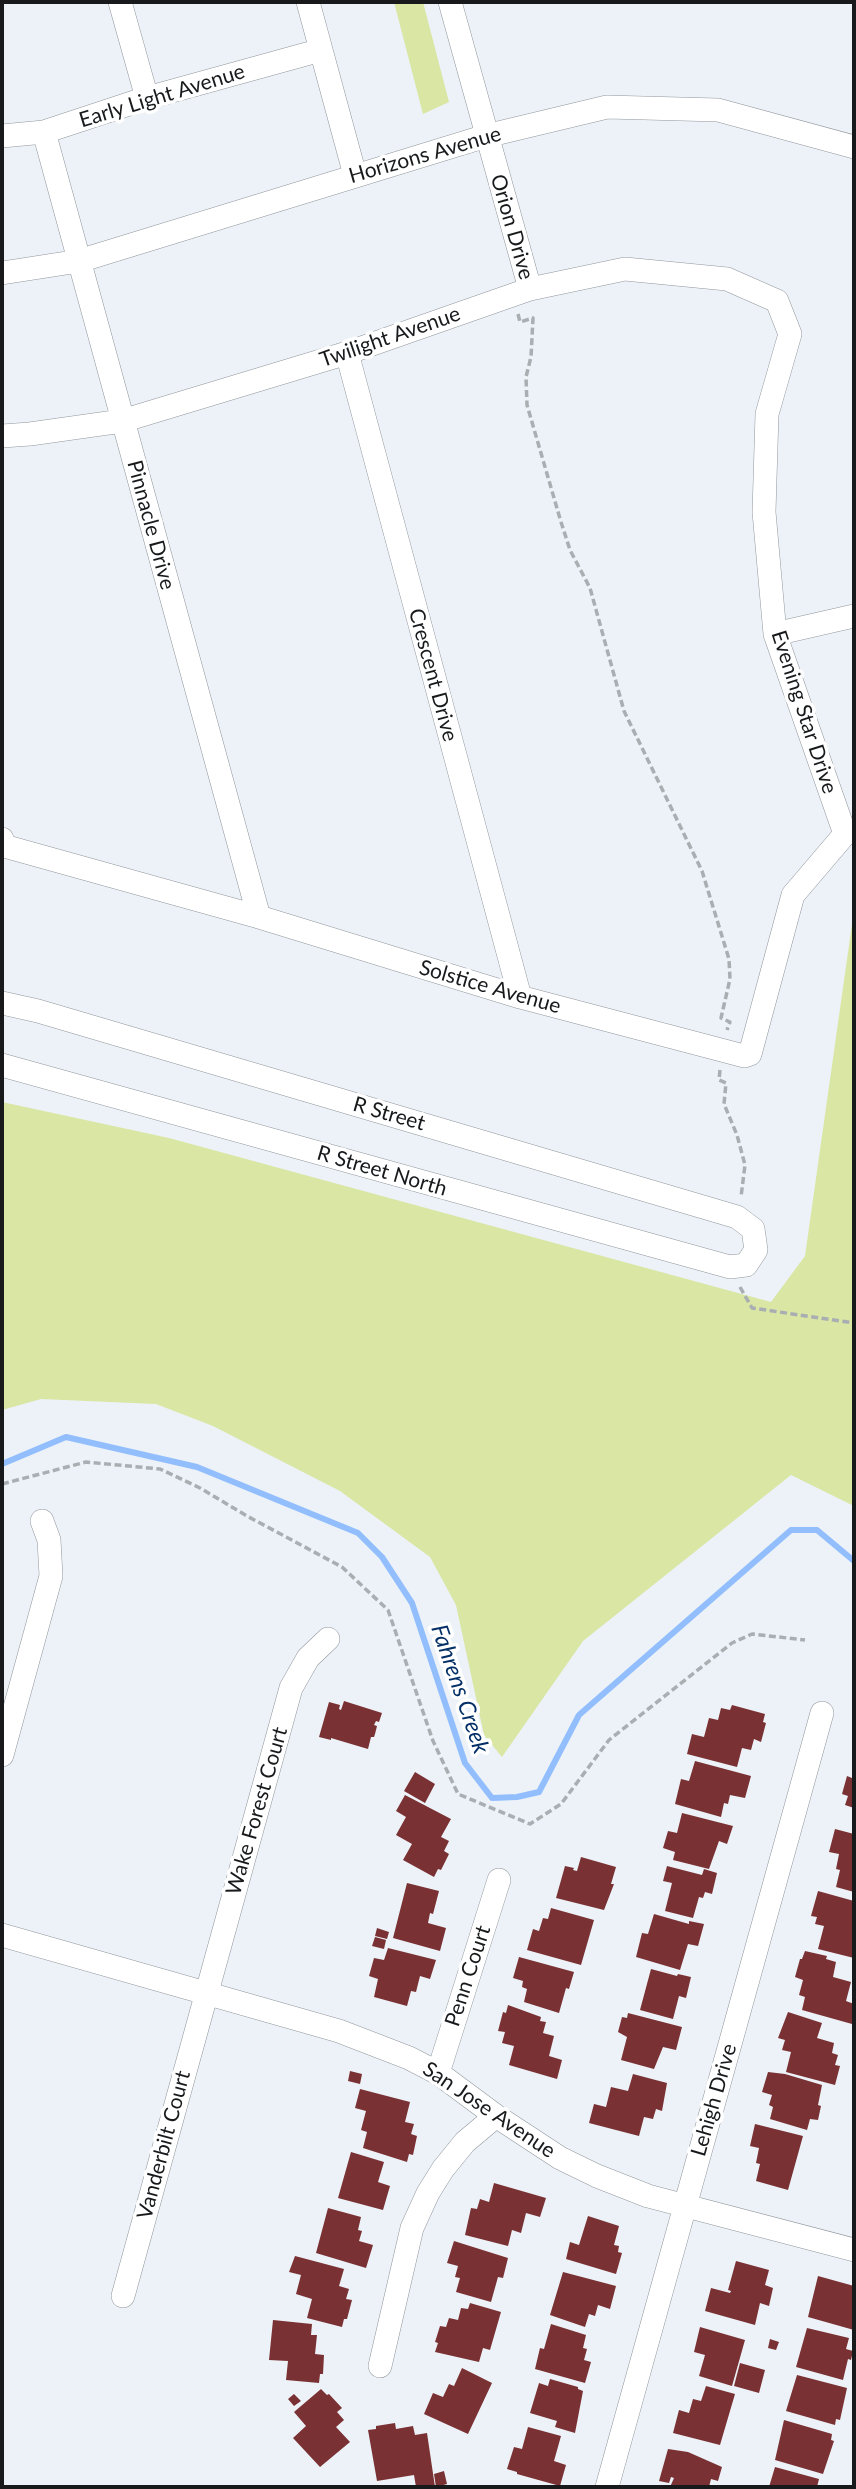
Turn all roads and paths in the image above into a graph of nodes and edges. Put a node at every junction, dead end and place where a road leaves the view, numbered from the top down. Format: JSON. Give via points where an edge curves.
{"nodes":[{"id":1,"x":120,"y":2,"type":"edge"},
{"id":2,"x":307,"y":2,"type":"edge"},
{"id":3,"x":450,"y":2,"type":"edge"},
{"id":4,"x":321,"y":50,"type":"junction"},
{"id":5,"x":147,"y":97,"type":"junction"},
{"id":6,"x":44,"y":132,"type":"junction"},
{"id":7,"x":2,"y":136,"type":"edge"},
{"id":8,"x":486,"y":136,"type":"junction"},
{"id":9,"x":854,"y":148,"type":"edge"},
{"id":10,"x":355,"y":175,"type":"junction"},
{"id":11,"x":79,"y":261,"type":"junction"},
{"id":12,"x":2,"y":273,"type":"edge"},
{"id":13,"x":522,"y":292,"type":"junction"},
{"id":14,"x":778,"y":301,"type":"joint"},
{"id":15,"x":347,"y":353,"type":"junction"},
{"id":16,"x":122,"y":421,"type":"junction"},
{"id":17,"x":2,"y":436,"type":"edge"},
{"id":18,"x":854,"y":616,"type":"edge"},
{"id":19,"x":775,"y":634,"type":"junction"},
{"id":20,"x":845,"y":834,"type":"joint"},
{"id":21,"x":2,"y":839,"type":"edge"},
{"id":22,"x":259,"y":917,"type":"junction"},
{"id":23,"x":520,"y":997,"type":"junction"},
{"id":24,"x":2,"y":1003,"type":"edge"},
{"id":25,"x":717,"y":1049,"type":"junction"},
{"id":26,"x":2,"y":1065,"type":"edge"},
{"id":27,"x":737,"y":1217,"type":"junction"},
{"id":28,"x":730,"y":1267,"type":"junction"},
{"id":29,"x":854,"y":1322,"type":"edge"},
{"id":30,"x":2,"y":1484,"type":"edge"},
{"id":31,"x":42,"y":1521,"type":"dead end"},
{"id":32,"x":328,"y":1639,"type":"dead end"},
{"id":33,"x":805,"y":1640,"type":"dead end"},
{"id":34,"x":822,"y":1713,"type":"dead end"},
{"id":35,"x":2,"y":1755,"type":"edge"},
{"id":36,"x":499,"y":1880,"type":"dead end"},
{"id":37,"x":2,"y":1935,"type":"edge"},
{"id":38,"x":206,"y":1993,"type":"junction"},
{"id":39,"x":438,"y":2073,"type":"junction"},
{"id":40,"x":496,"y":2116,"type":"junction"},
{"id":41,"x":684,"y":2206,"type":"junction"},
{"id":42,"x":854,"y":2250,"type":"edge"},
{"id":43,"x":123,"y":2296,"type":"dead end"},
{"id":44,"x":380,"y":2367,"type":"dead end"},
{"id":45,"x":607,"y":2487,"type":"edge"}],
"edges":[{"from":1,"to":5,"type":"street"},
{"from":2,"to":4,"type":"street"},
{"from":3,"to":8,"type":"street","name":"Orion Drive"},
{"from":4,"to":5,"type":"street","name":"Early Light Avenue"},
{"from":4,"to":10,"type":"street"},
{"from":5,"to":6,"type":"street","name":"Early Light Avenue"},
{"from":6,"to":7,"type":"street","name":"Early Light Avenue"},
{"from":6,"to":11,"type":"street","name":"Pinnacle Drive"},
{"from":8,"to":9,"type":"street","name":"Horizons Avenue","via":[[607,107],[718,110]]},
{"from":8,"to":10,"type":"street","name":"Horizons Avenue"},
{"from":8,"to":13,"type":"street","name":"Orion Drive"},
{"from":10,"to":11,"type":"street","name":"Horizons Avenue"},
{"from":11,"to":12,"type":"street","name":"Horizons Avenue"},
{"from":11,"to":16,"type":"street","name":"Pinnacle Drive"},
{"from":13,"to":14,"type":"street","name":"Twilight Avenue","via":[[625,269],[727,279]]},
{"from":13,"to":15,"type":"street","name":"Twilight Avenue"},
{"from":13,"to":25,"type":"path","via":[[520,322],[533,318],[527,405],[561,523],[590,588],[624,711],[702,870],[729,959],[730,979],[721,1018],[730,1021]]},
{"from":14,"to":19,"type":"street","name":"Evening Star Drive","via":[[790,334],[767,414],[764,512]]},
{"from":15,"to":16,"type":"street","name":"Twilight Avenue"},
{"from":15,"to":23,"type":"street","name":"Crescent Drive"},
{"from":16,"to":17,"type":"street","name":"Twilight Avenue"},
{"from":16,"to":22,"type":"street","name":"Pinnacle Drive"},
{"from":18,"to":19,"type":"street"},
{"from":19,"to":20,"type":"street","name":"Evening Star Drive"},
{"from":20,"to":25,"type":"street","name":"Solstice Avenue","via":[[793,895],[750,1054]]},
{"from":21,"to":22,"type":"street","name":"Solstice Avenue","via":[[4,846]]},
{"from":22,"to":23,"type":"street","name":"Solstice Avenue"},
{"from":23,"to":25,"type":"street","name":"Solstice Avenue"},
{"from":24,"to":27,"type":"street","name":"R Street"},
{"from":25,"to":27,"type":"path","via":[[719,1080],[726,1083],[724,1104],[745,1165]]},
{"from":26,"to":28,"type":"street","name":"R Street North"},
{"from":27,"to":28,"type":"street","via":[[753,1229],[756,1250],[746,1265]]},
{"from":28,"to":29,"type":"path","via":[[752,1308]]},
{"from":30,"to":33,"type":"path","via":[[86,1462],[160,1469],[342,1567],[388,1609],[433,1741],[458,1794],[530,1824],[561,1804],[609,1740],[732,1643],[751,1634]]},
{"from":31,"to":35,"type":"street","via":[[49,1540],[51,1576]]},
{"from":32,"to":38,"type":"street","name":"Wake Forest Court","via":[[308,1658],[291,1688]]},
{"from":34,"to":41,"type":"street","name":"Lehigh Drive"},
{"from":36,"to":39,"type":"street","name":"Penn Court"},
{"from":37,"to":38,"type":"street","name":"San Jose Avenue"},
{"from":38,"to":39,"type":"street","name":"San Jose Avenue","via":[[339,2031]]},
{"from":38,"to":43,"type":"street","name":"Vanderbilt Court"},
{"from":39,"to":40,"type":"street","name":"San Jose Avenue"},
{"from":40,"to":41,"type":"street","name":"San Jose Avenue","via":[[597,2176]]},
{"from":40,"to":44,"type":"street","via":[[465,2142],[428,2193],[412,2228]]},
{"from":41,"to":42,"type":"street","name":"San Jose Avenue"},
{"from":41,"to":45,"type":"street","name":"Lehigh Drive"}]}
